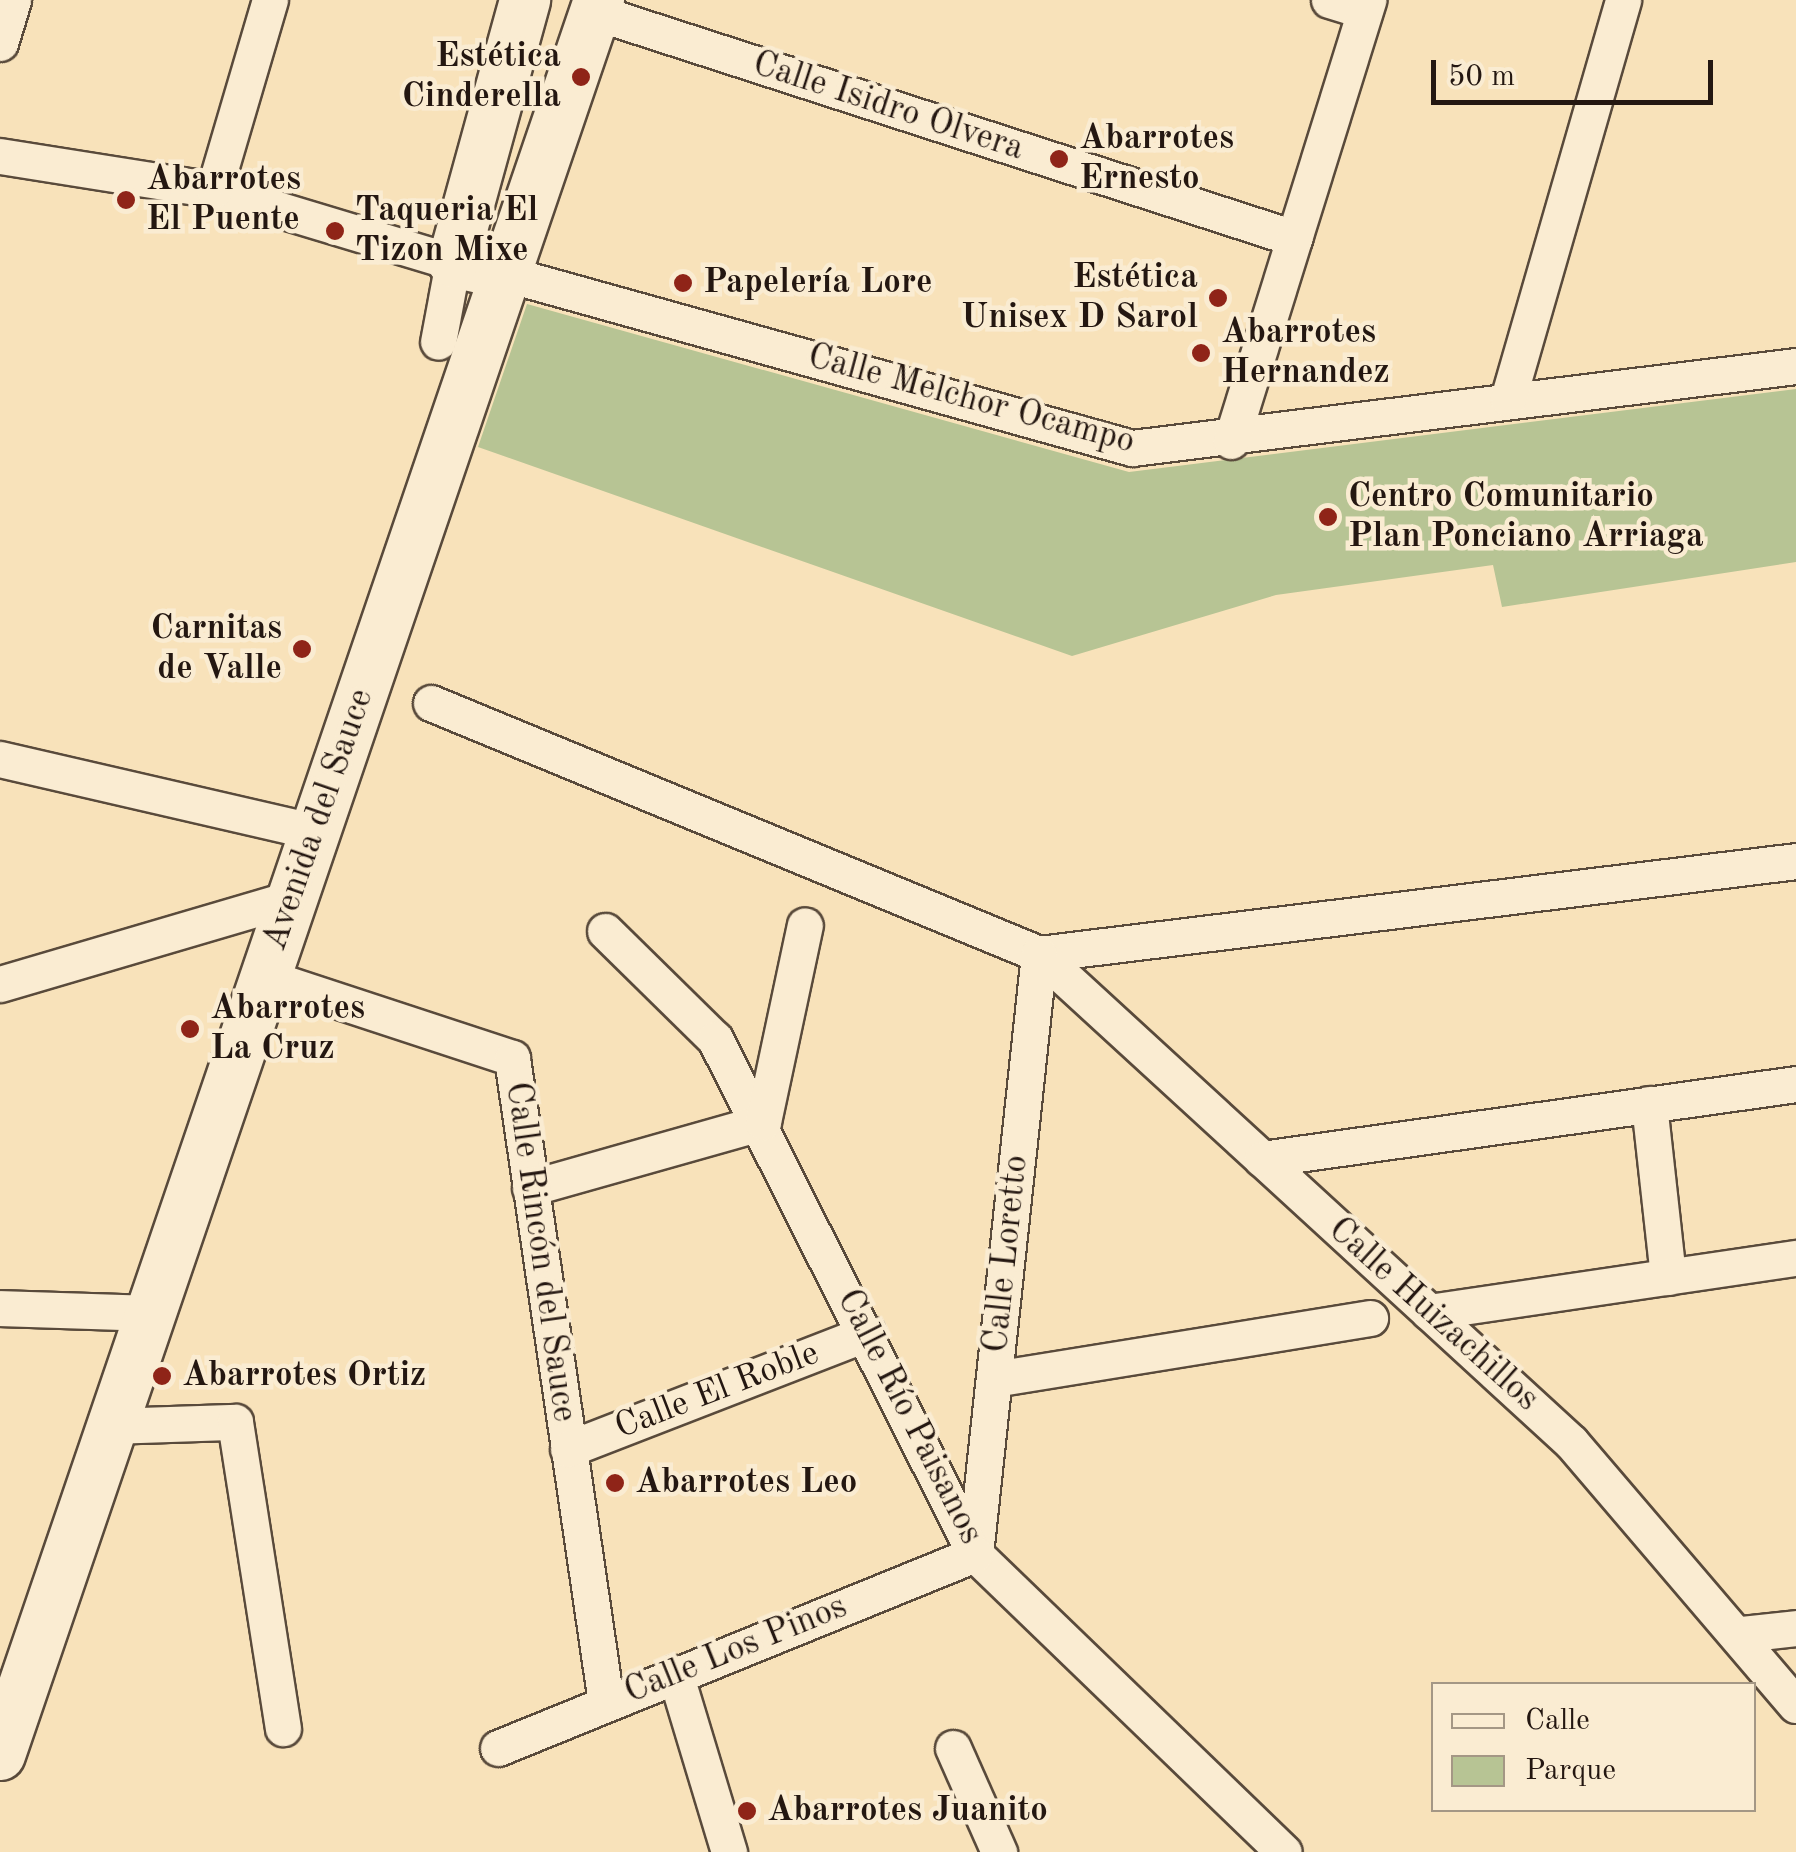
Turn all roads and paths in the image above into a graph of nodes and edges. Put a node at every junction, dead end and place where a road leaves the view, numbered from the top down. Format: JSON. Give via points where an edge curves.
{"nodes":[{"id":1,"x":13,"y":0,"type":"edge"},
{"id":2,"x":270,"y":0,"type":"edge"},
{"id":3,"x":525,"y":0,"type":"edge"},
{"id":4,"x":1330,"y":0,"type":"edge"},
{"id":5,"x":1622,"y":0,"type":"edge"},
{"id":6,"x":597,"y":6,"type":"edge"},
{"id":7,"x":1366,"y":6,"type":"edge"},
{"id":8,"x":0,"y":43,"type":"edge"},
{"id":9,"x":0,"y":156,"type":"edge"},
{"id":10,"x":214,"y":190,"type":"junction"},
{"id":11,"x":1294,"y":238,"type":"junction"},
{"id":12,"x":452,"y":262,"type":"junction"},
{"id":13,"x":507,"y":274,"type":"junction"},
{"id":14,"x":438,"y":342,"type":"dead end"},
{"id":15,"x":1794,"y":360,"type":"edge"},
{"id":16,"x":1508,"y":398,"type":"junction"},
{"id":17,"x":1231,"y":441,"type":"junction"},
{"id":18,"x":431,"y":703,"type":"dead end"},
{"id":19,"x":0,"y":759,"type":"edge"},
{"id":20,"x":315,"y":832,"type":"junction"},
{"id":21,"x":1796,"y":861,"type":"edge"},
{"id":22,"x":292,"y":898,"type":"junction"},
{"id":23,"x":805,"y":926,"type":"dead end"},
{"id":24,"x":605,"y":931,"type":"dead end"},
{"id":25,"x":1039,"y":954,"type":"junction"},
{"id":26,"x":266,"y":977,"type":"junction"},
{"id":27,"x":0,"y":984,"type":"edge"},
{"id":28,"x":1796,"y":1084,"type":"edge"},
{"id":29,"x":1649,"y":1104,"type":"junction"},
{"id":30,"x":763,"y":1122,"type":"junction"},
{"id":31,"x":1262,"y":1158,"type":"junction"},
{"id":32,"x":530,"y":1188,"type":"junction"},
{"id":33,"x":1796,"y":1258,"type":"edge"},
{"id":34,"x":1668,"y":1277,"type":"junction"},
{"id":35,"x":0,"y":1308,"type":"edge"},
{"id":36,"x":1429,"y":1312,"type":"junction"},
{"id":37,"x":151,"y":1313,"type":"junction"},
{"id":38,"x":1370,"y":1318,"type":"dead end"},
{"id":39,"x":867,"y":1334,"type":"junction"},
{"id":40,"x":994,"y":1379,"type":"junction"},
{"id":41,"x":112,"y":1426,"type":"junction"},
{"id":42,"x":568,"y":1449,"type":"junction"},
{"id":43,"x":975,"y":1554,"type":"junction"},
{"id":44,"x":1796,"y":1628,"type":"edge"},
{"id":45,"x":1742,"y":1634,"type":"junction"},
{"id":46,"x":675,"y":1673,"type":"junction"},
{"id":47,"x":606,"y":1702,"type":"junction"},
{"id":48,"x":1796,"y":1705,"type":"edge"},
{"id":49,"x":283,"y":1728,"type":"dead end"},
{"id":50,"x":498,"y":1748,"type":"dead end"},
{"id":51,"x":953,"y":1748,"type":"dead end"},
{"id":52,"x":0,"y":1754,"type":"edge"},
{"id":53,"x":1271,"y":1845,"type":"edge"},
{"id":54,"x":728,"y":1852,"type":"edge"},
{"id":55,"x":999,"y":1852,"type":"edge"}],
"edges":[{"from":1,"to":8,"type":"street"},
{"from":2,"to":10,"type":"street"},
{"from":3,"to":12,"type":"main road"},
{"from":4,"to":7,"type":"street"},
{"from":5,"to":16,"type":"street"},
{"from":6,"to":11,"type":"street","name":"Calle Isidro Olvera"},
{"from":6,"to":13,"type":"main road","name":"Avenida del Sauce"},
{"from":7,"to":11,"type":"street"},
{"from":9,"to":10,"type":"street"},
{"from":10,"to":12,"type":"street"},
{"from":11,"to":17,"type":"street"},
{"from":12,"to":13,"type":"main road","name":"Calle Melchor Ocampo"},
{"from":12,"to":14,"type":"street"},
{"from":13,"to":17,"type":"street","name":"Calle Melchor Ocampo","via":[[1132,448]]},
{"from":13,"to":20,"type":"main road","name":"Avenida del Sauce"},
{"from":15,"to":16,"type":"street","name":"Calle Melchor Ocampo"},
{"from":16,"to":17,"type":"street","name":"Calle Melchor Ocampo"},
{"from":18,"to":25,"type":"street"},
{"from":19,"to":20,"type":"street"},
{"from":20,"to":22,"type":"main road","name":"Avenida del Sauce"},
{"from":21,"to":25,"type":"street"},
{"from":22,"to":26,"type":"main road","name":"Avenida del Sauce"},
{"from":22,"to":27,"type":"street"},
{"from":23,"to":30,"type":"street"},
{"from":24,"to":30,"type":"street","name":"Calle Río Paisanos","via":[[715,1039]]},
{"from":25,"to":31,"type":"street","name":"Calle Huizachillos"},
{"from":25,"to":40,"type":"street","name":"Calle Loretto"},
{"from":26,"to":32,"type":"street","name":"Calle Rincón del Sauce","via":[[512,1058]]},
{"from":26,"to":37,"type":"main road","name":"Avenida del Sauce"},
{"from":28,"to":29,"type":"street"},
{"from":29,"to":31,"type":"street"},
{"from":29,"to":34,"type":"street"},
{"from":30,"to":32,"type":"street"},
{"from":30,"to":39,"type":"street","name":"Calle Río Paisanos"},
{"from":31,"to":36,"type":"street","name":"Calle Huizachillos"},
{"from":32,"to":42,"type":"street","name":"Calle Rincón del Sauce"},
{"from":33,"to":34,"type":"street"},
{"from":34,"to":36,"type":"street"},
{"from":35,"to":37,"type":"street"},
{"from":36,"to":45,"type":"street","name":"Calle Huizachillos","via":[[1571,1442]]},
{"from":37,"to":41,"type":"main road","name":"Avenida del Sauce"},
{"from":38,"to":40,"type":"street"},
{"from":39,"to":42,"type":"street","name":"Calle El Roble"},
{"from":39,"to":43,"type":"street","name":"Calle Río Paisanos"},
{"from":40,"to":43,"type":"street","name":"Calle Loretto"},
{"from":41,"to":49,"type":"street","via":[[235,1422]]},
{"from":41,"to":52,"type":"main road","name":"Avenida del Sauce"},
{"from":42,"to":47,"type":"street","name":"Calle Rincón del Sauce"},
{"from":43,"to":46,"type":"street","name":"Calle Los Pinos"},
{"from":43,"to":53,"type":"street","name":"Calle Río Paisanos"},
{"from":44,"to":45,"type":"street"},
{"from":45,"to":48,"type":"street","name":"Calle Huizachillos"},
{"from":46,"to":47,"type":"street","name":"Calle Los Pinos"},
{"from":46,"to":54,"type":"street"},
{"from":47,"to":50,"type":"street","name":"Calle Los Pinos"},
{"from":51,"to":55,"type":"street"}]}
